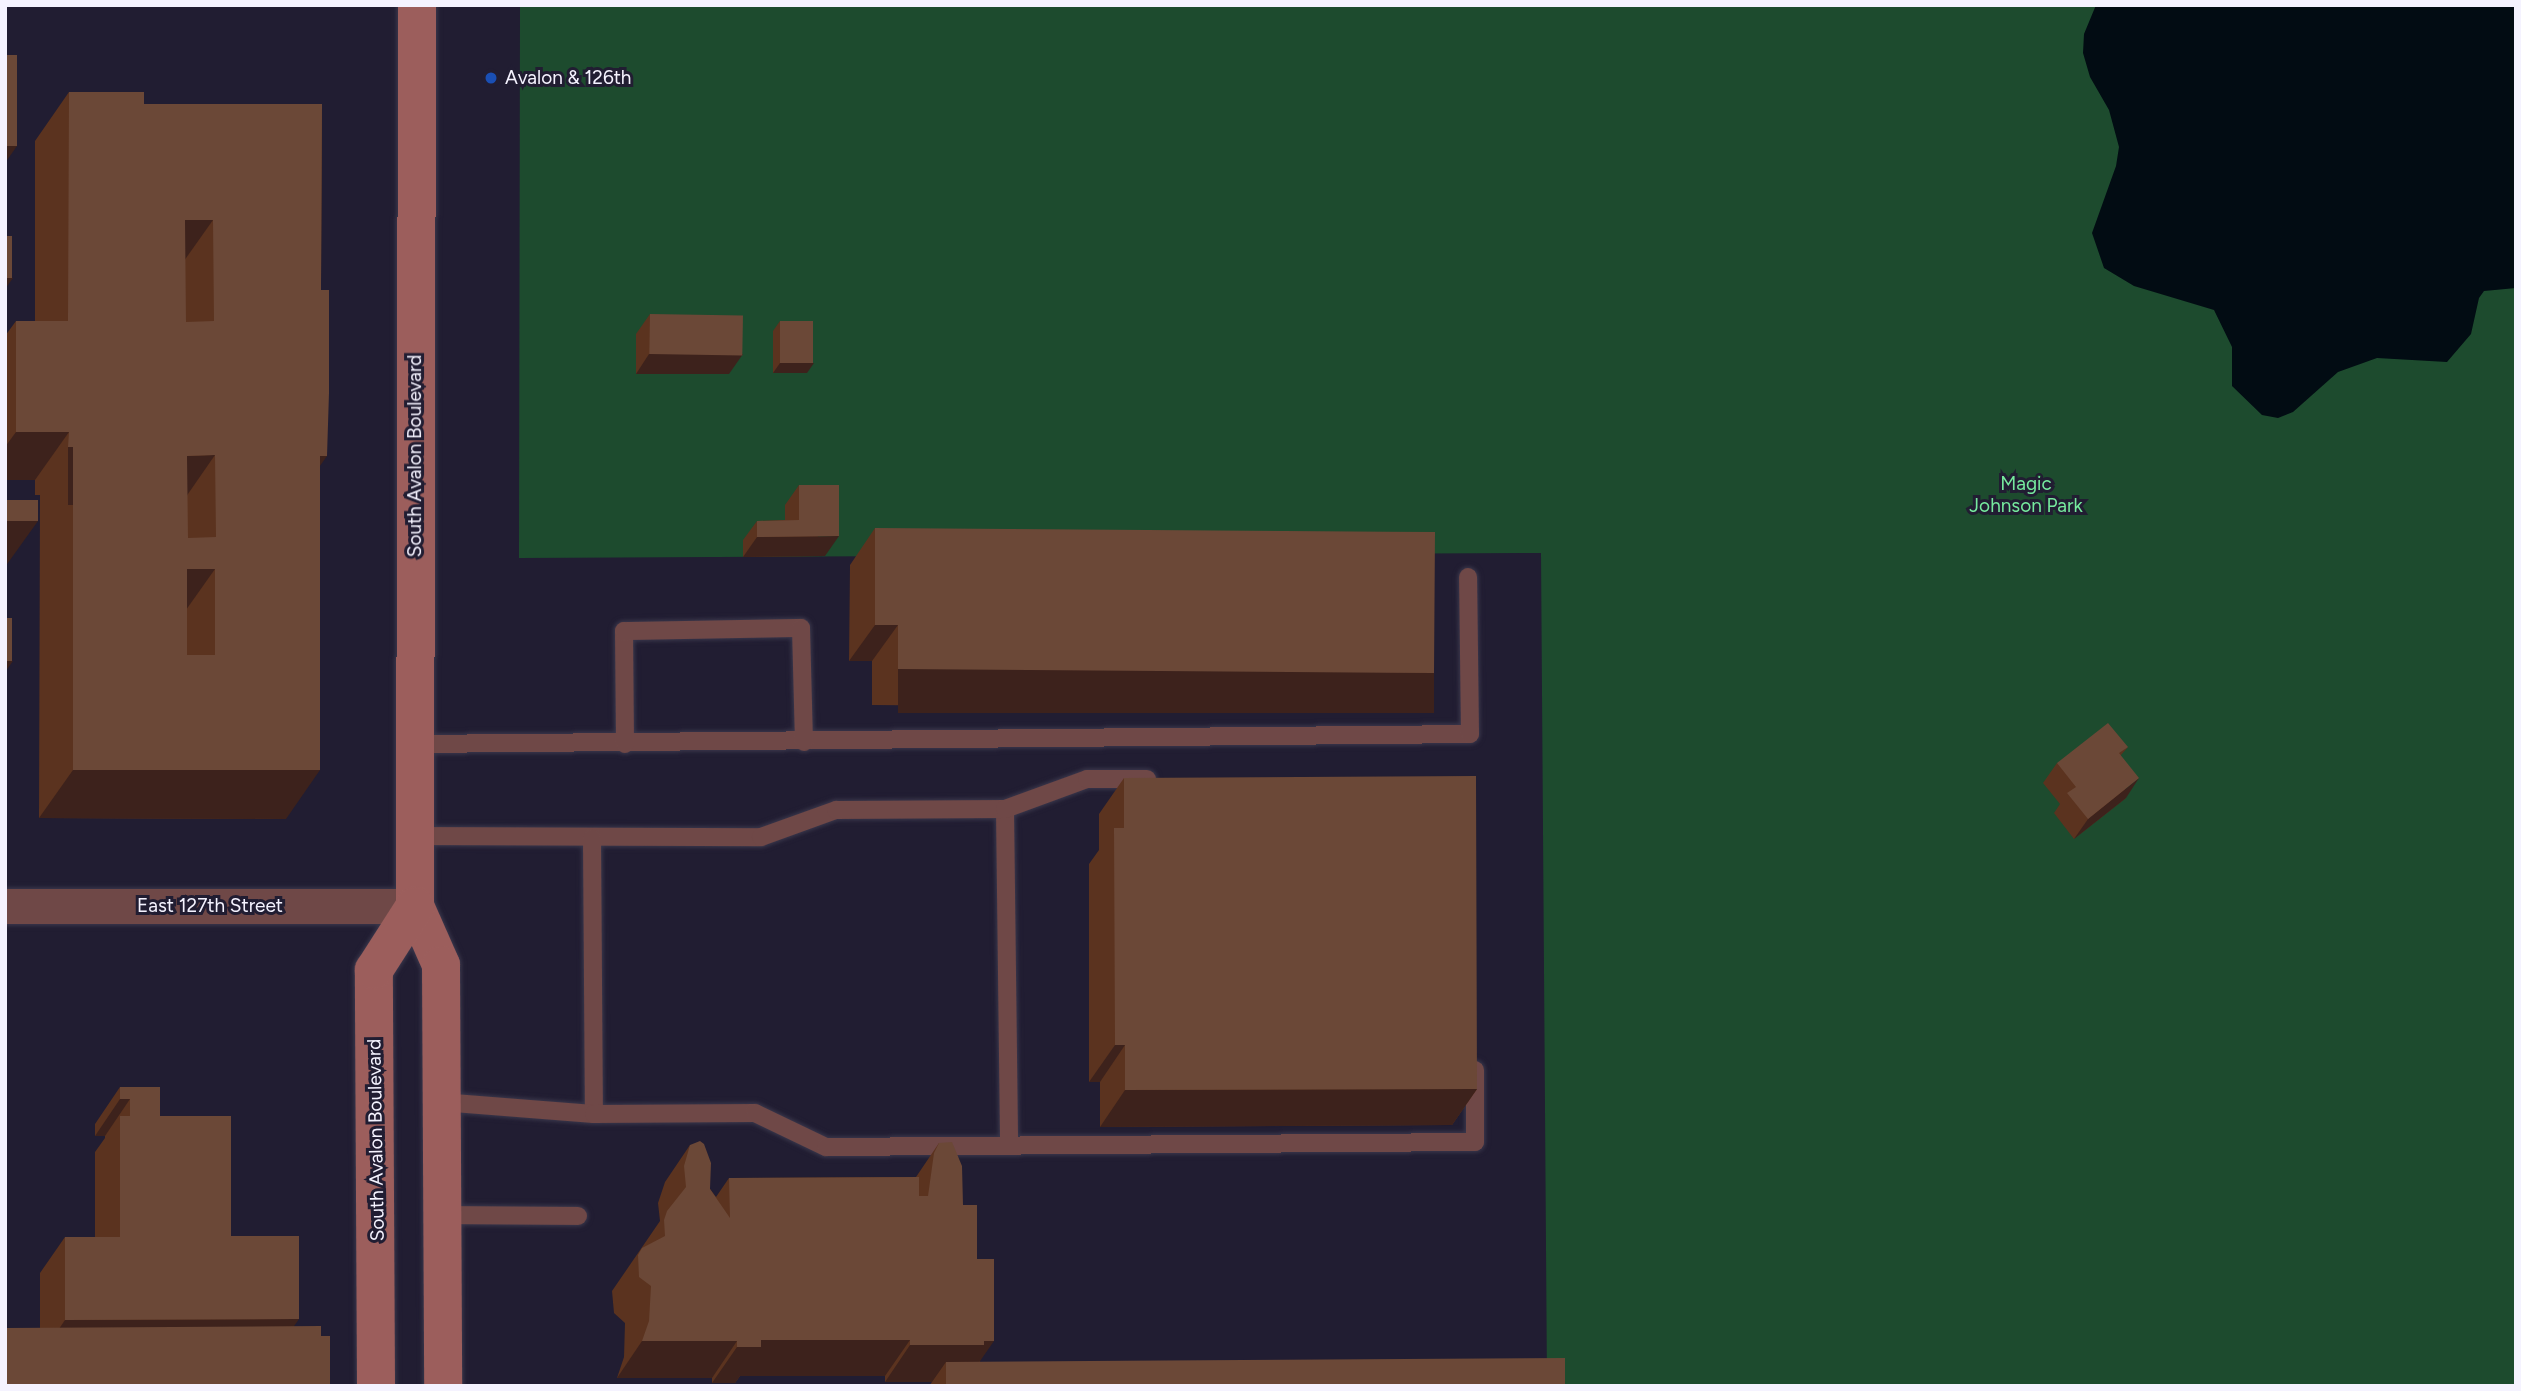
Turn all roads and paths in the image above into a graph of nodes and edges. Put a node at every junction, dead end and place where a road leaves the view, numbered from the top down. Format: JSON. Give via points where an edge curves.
{"nodes":[{"id":1,"x":417,"y":5,"type":"edge"},
{"id":2,"x":1468,"y":577,"type":"dead end"},
{"id":3,"x":804,"y":742,"type":"junction"},
{"id":4,"x":415,"y":744,"type":"junction"},
{"id":5,"x":625,"y":744,"type":"junction"},
{"id":6,"x":1170,"y":779,"type":"edge"},
{"id":7,"x":1004,"y":809,"type":"junction"},
{"id":8,"x":415,"y":836,"type":"junction"},
{"id":9,"x":592,"y":838,"type":"junction"},
{"id":10,"x":5,"y":906,"type":"edge"},
{"id":11,"x":415,"y":906,"type":"junction"},
{"id":12,"x":1475,"y":1059,"type":"edge"},
{"id":13,"x":441,"y":1102,"type":"junction"},
{"id":14,"x":594,"y":1114,"type":"junction"},
{"id":15,"x":1009,"y":1146,"type":"junction"},
{"id":16,"x":443,"y":1215,"type":"junction"},
{"id":17,"x":578,"y":1216,"type":"dead end"},
{"id":18,"x":376,"y":1386,"type":"edge"},
{"id":19,"x":443,"y":1386,"type":"edge"}],
"edges":[{"from":1,"to":4,"type":"main road","name":"South Avalon Boulevard"},
{"from":2,"to":3,"type":"lane","via":[[1470,734]]},
{"from":3,"to":5,"type":"lane"},
{"from":3,"to":5,"type":"lane","via":[[801,628],[624,631]]},
{"from":4,"to":5,"type":"lane"},
{"from":4,"to":8,"type":"main road","name":"South Avalon Boulevard"},
{"from":6,"to":7,"type":"lane","via":[[1087,779]]},
{"from":7,"to":9,"type":"lane","via":[[836,810],[761,837]]},
{"from":7,"to":15,"type":"lane"},
{"from":8,"to":9,"type":"lane"},
{"from":8,"to":11,"type":"main road","name":"South Avalon Boulevard"},
{"from":9,"to":14,"type":"lane"},
{"from":10,"to":11,"type":"street","name":"East 127th Street"},
{"from":11,"to":13,"type":"main road","name":"South Avalon Boulevard","via":[[441,965]]},
{"from":11,"to":18,"type":"main road","name":"South Avalon Boulevard","via":[[374,970]]},
{"from":12,"to":15,"type":"lane","via":[[1475,1143]]},
{"from":13,"to":14,"type":"lane"},
{"from":13,"to":16,"type":"main road","name":"South Avalon Boulevard"},
{"from":14,"to":15,"type":"lane","via":[[755,1113],[826,1147]]},
{"from":16,"to":17,"type":"lane"},
{"from":16,"to":19,"type":"main road","name":"South Avalon Boulevard"}]}
